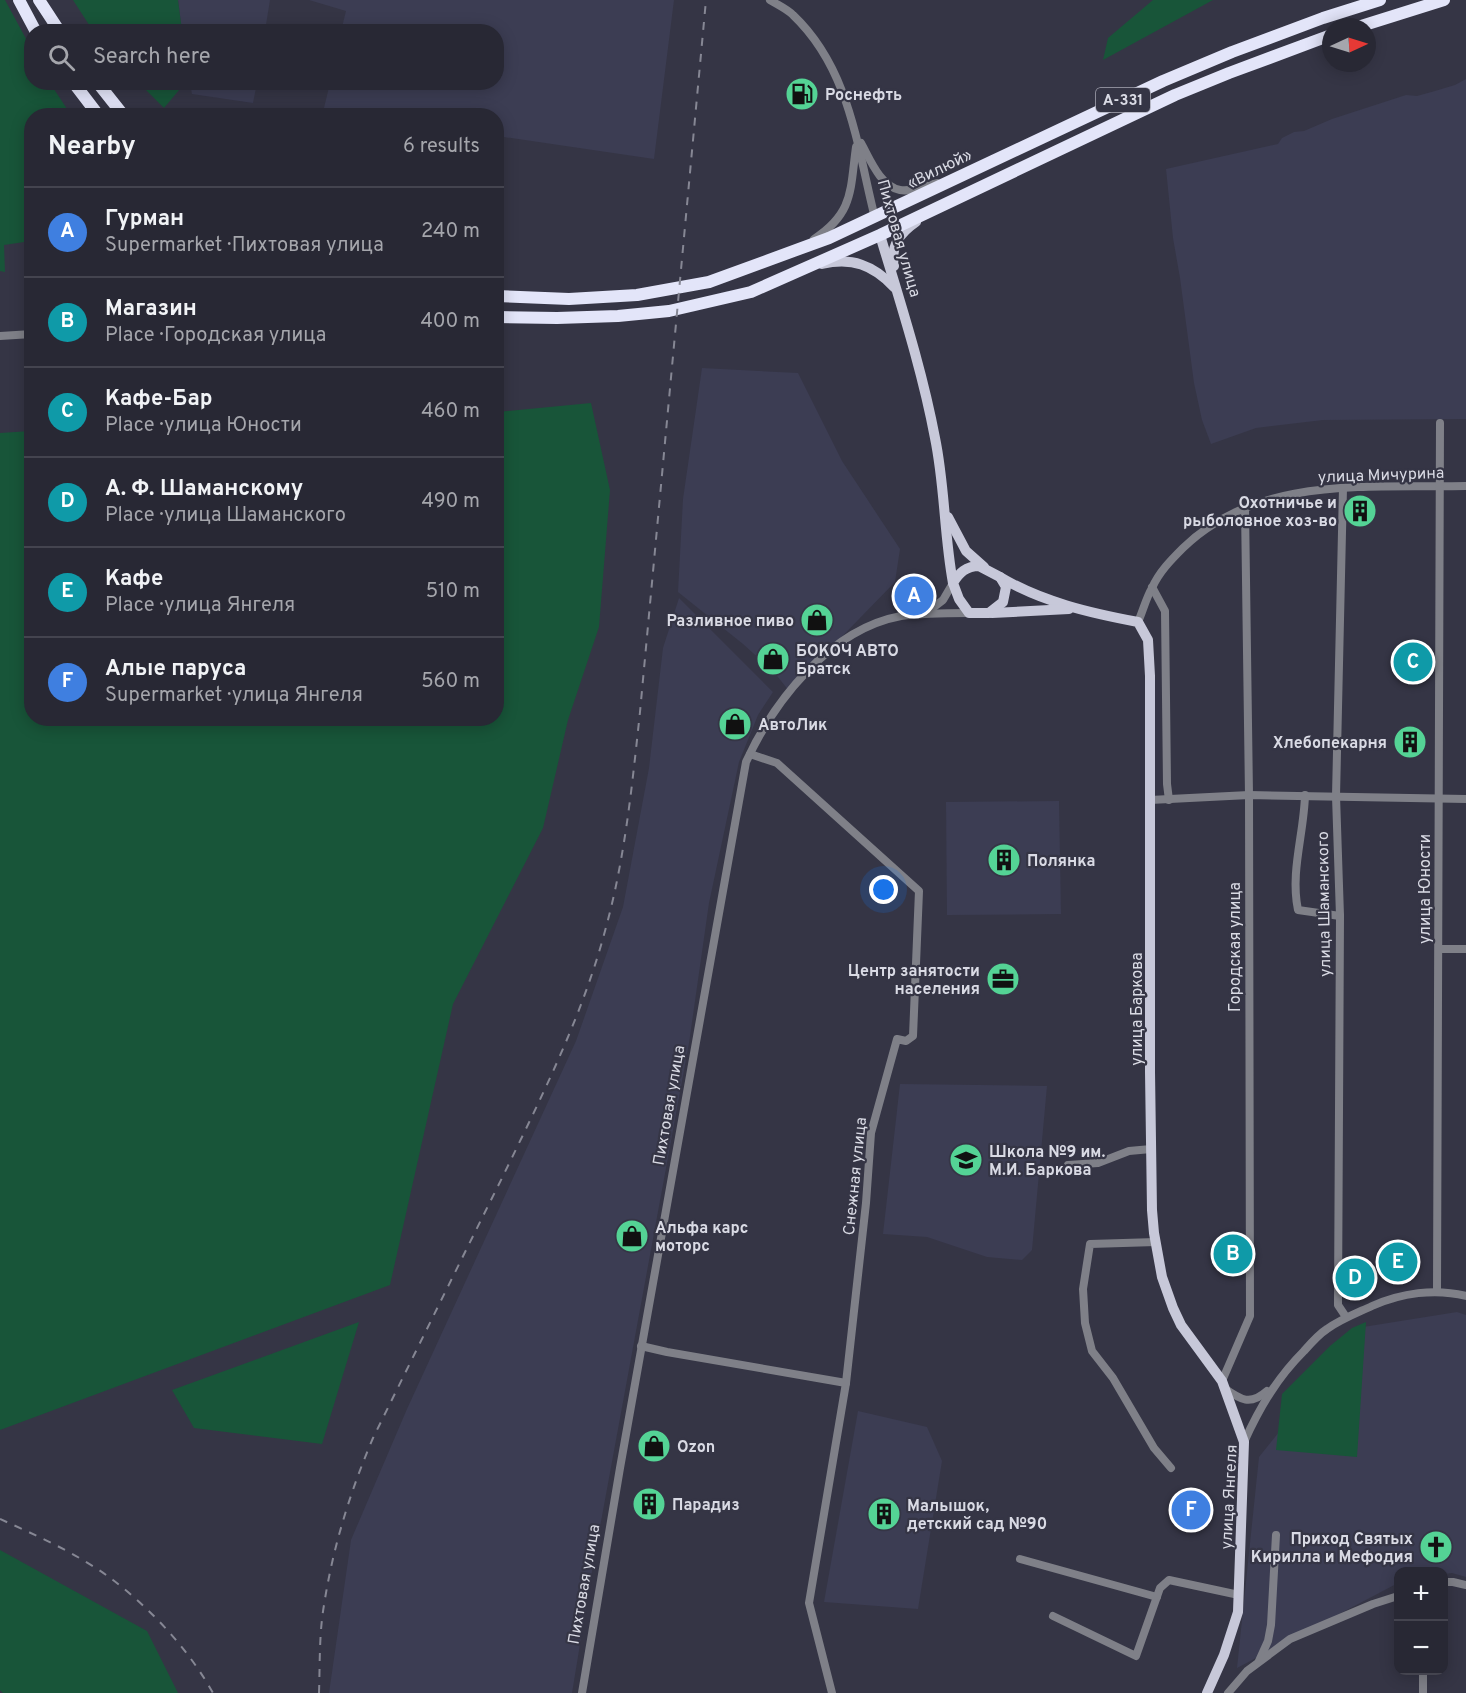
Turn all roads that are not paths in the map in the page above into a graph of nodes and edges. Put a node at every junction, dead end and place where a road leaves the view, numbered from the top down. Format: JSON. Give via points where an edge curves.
{"nodes":[{"id":1,"x":19,"y":0,"type":"edge"},
{"id":2,"x":39,"y":0,"type":"edge"},
{"id":3,"x":770,"y":0,"type":"edge"},
{"id":4,"x":781,"y":0,"type":"edge"},
{"id":5,"x":1380,"y":0,"type":"edge"},
{"id":6,"x":1444,"y":0,"type":"edge"},
{"id":7,"x":792,"y":14,"type":"junction"},
{"id":8,"x":1376,"y":21,"type":"edge"},
{"id":9,"x":32,"y":24,"type":"edge"},
{"id":10,"x":55,"y":24,"type":"edge"},
{"id":11,"x":1322,"y":38,"type":"edge"},
{"id":12,"x":79,"y":90,"type":"edge"},
{"id":13,"x":103,"y":90,"type":"edge"},
{"id":14,"x":93,"y":108,"type":"edge"},
{"id":15,"x":118,"y":108,"type":"edge"},
{"id":16,"x":858,"y":138,"type":"junction"},
{"id":17,"x":953,"y":180,"type":"junction"},
{"id":18,"x":931,"y":211,"type":"junction"},
{"id":19,"x":875,"y":218,"type":"junction"},
{"id":20,"x":880,"y":235,"type":"junction"},
{"id":21,"x":801,"y":248,"type":"junction"},
{"id":22,"x":813,"y":266,"type":"junction"},
{"id":23,"x":899,"y":293,"type":"junction"},
{"id":24,"x":504,"y":296,"type":"edge"},
{"id":25,"x":504,"y":317,"type":"edge"},
{"id":26,"x":24,"y":334,"type":"edge"},
{"id":27,"x":0,"y":336,"type":"edge"},
{"id":28,"x":1440,"y":423,"type":"dead end"},
{"id":29,"x":1466,"y":486,"type":"edge"},
{"id":30,"x":1439,"y":487,"type":"junction"},
{"id":31,"x":1343,"y":488,"type":"junction"},
{"id":32,"x":1245,"y":508,"type":"junction"},
{"id":33,"x":945,"y":512,"type":"junction"},
{"id":34,"x":986,"y":568,"type":"junction"},
{"id":35,"x":1000,"y":577,"type":"junction"},
{"id":36,"x":953,"y":583,"type":"junction"},
{"id":37,"x":1152,"y":587,"type":"junction"},
{"id":38,"x":1075,"y":609,"type":"junction"},
{"id":39,"x":969,"y":613,"type":"junction"},
{"id":40,"x":989,"y":613,"type":"junction"},
{"id":41,"x":923,"y":614,"type":"junction"},
{"id":42,"x":1138,"y":622,"type":"junction"},
{"id":43,"x":750,"y":754,"type":"junction"},
{"id":44,"x":1249,"y":795,"type":"junction"},
{"id":45,"x":1305,"y":795,"type":"junction"},
{"id":46,"x":1336,"y":796,"type":"junction"},
{"id":47,"x":1439,"y":799,"type":"junction"},
{"id":48,"x":1466,"y":799,"type":"edge"},
{"id":49,"x":1150,"y":800,"type":"junction"},
{"id":50,"x":1169,"y":800,"type":"junction"},
{"id":51,"x":1340,"y":916,"type":"junction"},
{"id":52,"x":1439,"y":949,"type":"junction"},
{"id":53,"x":1466,"y":949,"type":"edge"},
{"id":54,"x":1151,"y":1149,"type":"junction"},
{"id":55,"x":1068,"y":1165,"type":"dead end"},
{"id":56,"x":1156,"y":1242,"type":"junction"},
{"id":57,"x":1437,"y":1292,"type":"junction"},
{"id":58,"x":1466,"y":1296,"type":"edge"},
{"id":59,"x":1346,"y":1317,"type":"junction"},
{"id":60,"x":642,"y":1346,"type":"junction"},
{"id":61,"x":846,"y":1383,"type":"junction"},
{"id":62,"x":1223,"y":1384,"type":"junction"},
{"id":63,"x":1275,"y":1385,"type":"junction"},
{"id":64,"x":1244,"y":1442,"type":"junction"},
{"id":65,"x":1171,"y":1468,"type":"dead end"},
{"id":66,"x":1276,"y":1535,"type":"dead end"},
{"id":67,"x":1020,"y":1558,"type":"dead end"},
{"id":68,"x":1448,"y":1582,"type":"edge"},
{"id":69,"x":1466,"y":1586,"type":"edge"},
{"id":70,"x":1239,"y":1595,"type":"junction"},
{"id":71,"x":1157,"y":1597,"type":"junction"},
{"id":72,"x":1394,"y":1597,"type":"edge"},
{"id":73,"x":1053,"y":1616,"type":"dead end"},
{"id":74,"x":1258,"y":1663,"type":"junction"},
{"id":75,"x":1423,"y":1675,"type":"edge"},
{"id":76,"x":582,"y":1693,"type":"edge"},
{"id":77,"x":832,"y":1693,"type":"edge"},
{"id":78,"x":1207,"y":1693,"type":"edge"},
{"id":79,"x":1228,"y":1693,"type":"edge"},
{"id":80,"x":1423,"y":1693,"type":"edge"}],
"edges":[{"from":1,"to":9,"type":"highway"},
{"from":2,"to":10,"type":"highway"},
{"from":3,"to":7,"type":"street","name":"Пихтовая улица"},
{"from":4,"to":7,"type":"street"},
{"from":5,"to":17,"type":"highway","name":"«Вилюй»","number":"А-331","via":[[1242,48],[1163,81]]},
{"from":6,"to":8,"type":"highway"},
{"from":7,"to":16,"type":"street","name":"Пихтовая улица","via":[[818,44],[832,68]]},
{"from":11,"to":18,"type":"highway","number":"А-331","via":[[1175,95]]},
{"from":12,"to":14,"type":"highway"},
{"from":13,"to":15,"type":"highway"},
{"from":16,"to":17,"type":"street","via":[[882,179],[898,190]]},
{"from":16,"to":19,"type":"street","name":"Пихтовая улица"},
{"from":16,"to":21,"type":"street","via":[[851,190],[842,214],[827,231]]},
{"from":17,"to":19,"type":"highway","name":"«Вилюй»","number":"А-331"},
{"from":18,"to":20,"type":"highway","number":"А-331"},
{"from":18,"to":23,"type":"main road","via":[[897,239],[893,262]]},
{"from":19,"to":20,"type":"highway","name":"Пихтовая улица"},
{"from":19,"to":21,"type":"highway","name":"«Вилюй»","number":"А-331"},
{"from":20,"to":22,"type":"highway","number":"А-331"},
{"from":20,"to":23,"type":"main road","name":"Пихтовая улица"},
{"from":21,"to":24,"type":"highway","name":"«Вилюй»","number":"А-331","via":[[709,282],[672,290],[569,299]]},
{"from":22,"to":23,"type":"main road","via":[[843,260],[860,262],[883,275]]},
{"from":22,"to":25,"type":"highway","number":"А-331","via":[[750,292],[669,311],[577,318]]},
{"from":23,"to":33,"type":"main road","name":"Пихтовая улица","via":[[936,439]]},
{"from":26,"to":27,"type":"street"},
{"from":28,"to":30,"type":"street","name":"улица Юности"},
{"from":29,"to":30,"type":"street","name":"улица Мичурина"},
{"from":30,"to":31,"type":"street","name":"улица Мичурина"},
{"from":30,"to":47,"type":"street","name":"улица Юности"},
{"from":31,"to":32,"type":"street","name":"улица Мичурина","via":[[1281,495]]},
{"from":31,"to":46,"type":"street","name":"улица Шаманского"},
{"from":32,"to":37,"type":"street","name":"улица Мичурина","via":[[1194,538],[1163,569]]},
{"from":32,"to":44,"type":"street","name":"Городская улица"},
{"from":33,"to":34,"type":"main road","name":"Пихтовая улица","via":[[966,551]]},
{"from":33,"to":36,"type":"main road","name":"Пихтовая улица"},
{"from":34,"to":35,"type":"main road"},
{"from":34,"to":36,"type":"main road","via":[[967,568]]},
{"from":35,"to":38,"type":"main road"},
{"from":35,"to":40,"type":"main road","via":[[1006,587],[1005,598]]},
{"from":36,"to":39,"type":"main road"},
{"from":36,"to":41,"type":"street","via":[[943,600]]},
{"from":37,"to":42,"type":"street","name":"улица Мичурина"},
{"from":37,"to":50,"type":"street","via":[[1165,611]]},
{"from":38,"to":40,"type":"main road"},
{"from":38,"to":42,"type":"main road"},
{"from":39,"to":40,"type":"main road"},
{"from":39,"to":41,"type":"street","name":"Пихтовая улица"},
{"from":41,"to":43,"type":"street","name":"Пихтовая улица","via":[[895,618],[865,629],[823,657],[782,699]]},
{"from":42,"to":49,"type":"main road","name":"улица Баркова","via":[[1148,640],[1150,654]]},
{"from":43,"to":60,"type":"street","name":"Пихтовая улица","via":[[742,777]]},
{"from":43,"to":61,"type":"street","name":"Снежная улица","via":[[777,763],[919,891],[913,1036],[906,1041],[897,1040],[871,1133]]},
{"from":44,"to":45,"type":"street"},
{"from":44,"to":50,"type":"street"},
{"from":44,"to":62,"type":"street","name":"Городская улица","via":[[1251,1316]]},
{"from":45,"to":46,"type":"street"},
{"from":45,"to":51,"type":"street","via":[[1296,860],[1298,910]]},
{"from":46,"to":47,"type":"street"},
{"from":46,"to":51,"type":"street","name":"улица Шаманского"},
{"from":47,"to":48,"type":"street"},
{"from":47,"to":52,"type":"street","name":"улица Юности"},
{"from":49,"to":50,"type":"street"},
{"from":49,"to":54,"type":"main road","name":"улица Баркова"},
{"from":51,"to":59,"type":"street","name":"улица Шаманского","via":[[1338,1305]]},
{"from":52,"to":53,"type":"street"},
{"from":52,"to":57,"type":"street","name":"улица Юности"},
{"from":54,"to":55,"type":"street","via":[[1129,1151],[1098,1163]]},
{"from":54,"to":56,"type":"main road","name":"улица Баркова"},
{"from":56,"to":62,"type":"main road","name":"улица Баркова","via":[[1164,1284],[1181,1325]]},
{"from":56,"to":65,"type":"street","via":[[1090,1244],[1083,1289],[1085,1323],[1092,1351]]},
{"from":57,"to":58,"type":"street","name":"улица Янгеля"},
{"from":57,"to":59,"type":"street","name":"улица Янгеля","via":[[1388,1299]]},
{"from":59,"to":63,"type":"street","name":"улица Янгеля","via":[[1325,1330]]},
{"from":60,"to":61,"type":"street"},
{"from":60,"to":76,"type":"street","name":"Пихтовая улица"},
{"from":61,"to":77,"type":"street","name":"Снежная улица","via":[[809,1603]]},
{"from":62,"to":63,"type":"street","via":[[1246,1401],[1260,1397]]},
{"from":62,"to":64,"type":"main road","name":"улица Баркова"},
{"from":63,"to":64,"type":"street","name":"улица Янгеля"},
{"from":64,"to":70,"type":"main road","name":"улица Янгеля"},
{"from":66,"to":74,"type":"street","via":[[1271,1625]]},
{"from":67,"to":71,"type":"street"},
{"from":68,"to":69,"type":"street"},
{"from":70,"to":71,"type":"street","via":[[1169,1580]]},
{"from":70,"to":78,"type":"main road","name":"улица Янгеля","via":[[1233,1630]]},
{"from":71,"to":73,"type":"street","via":[[1136,1656]]},
{"from":72,"to":74,"type":"street","via":[[1290,1639]]},
{"from":74,"to":79,"type":"street"},
{"from":75,"to":80,"type":"street"}]}
